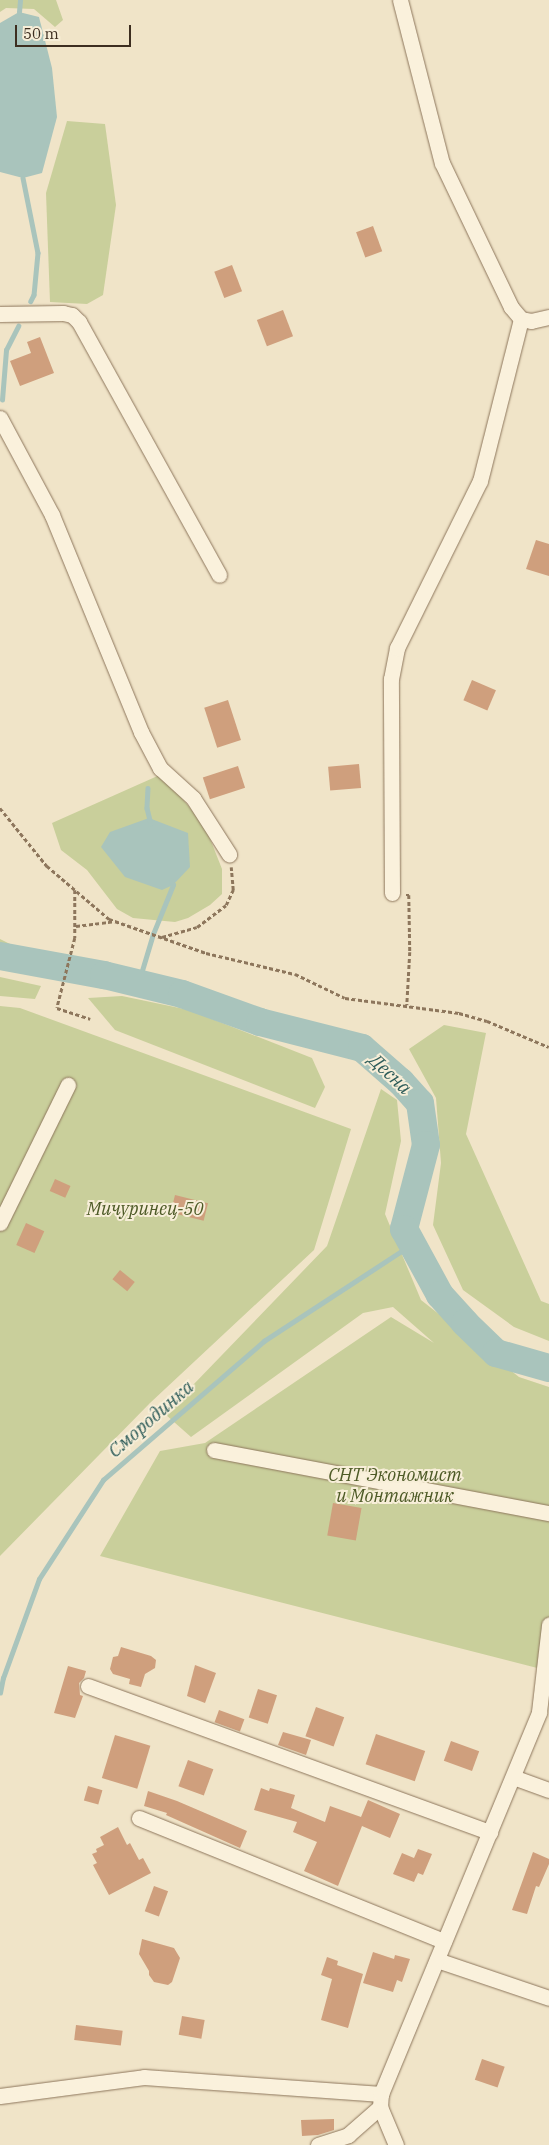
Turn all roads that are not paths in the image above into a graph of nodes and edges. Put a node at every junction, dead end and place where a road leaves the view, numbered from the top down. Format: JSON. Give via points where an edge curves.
{"nodes":[{"id":1,"x":400,"y":0,"type":"edge"},
{"id":2,"x":0,"y":314,"type":"edge"},
{"id":3,"x":549,"y":317,"type":"edge"},
{"id":4,"x":521,"y":320,"type":"junction"},
{"id":5,"x":0,"y":418,"type":"edge"},
{"id":6,"x":219,"y":575,"type":"dead end"},
{"id":7,"x":229,"y":854,"type":"road end"},
{"id":8,"x":392,"y":893,"type":"road end"},
{"id":9,"x":68,"y":1085,"type":"dead end"},
{"id":10,"x":0,"y":1223,"type":"edge"},
{"id":11,"x":214,"y":1450,"type":"dead end"},
{"id":12,"x":549,"y":1513,"type":"edge"},
{"id":13,"x":549,"y":1625,"type":"edge"},
{"id":14,"x":88,"y":1686,"type":"dead end"},
{"id":15,"x":544,"y":1710,"type":"edge"},
{"id":16,"x":513,"y":1777,"type":"junction"},
{"id":17,"x":549,"y":1790,"type":"edge"},
{"id":18,"x":138,"y":1818,"type":"dead end"},
{"id":19,"x":490,"y":1832,"type":"junction"},
{"id":20,"x":444,"y":1941,"type":"junction"},
{"id":21,"x":437,"y":1960,"type":"junction"},
{"id":22,"x":549,"y":1998,"type":"edge"},
{"id":23,"x":0,"y":2096,"type":"edge"},
{"id":24,"x":381,"y":2100,"type":"junction"},
{"id":25,"x":318,"y":2145,"type":"edge"},
{"id":26,"x":396,"y":2145,"type":"edge"}],
"edges":[{"from":1,"to":4,"type":"street","via":[[442,163],[511,306]]},
{"from":2,"to":6,"type":"street","via":[[63,313],[72,315],[79,322]]},
{"from":3,"to":4,"type":"street"},
{"from":4,"to":8,"type":"street","via":[[480,481],[397,648],[391,679]]},
{"from":5,"to":7,"type":"street","via":[[52,515],[141,732],[160,768],[193,798]]},
{"from":9,"to":10,"type":"street"},
{"from":11,"to":12,"type":"street"},
{"from":13,"to":15,"type":"street"},
{"from":14,"to":19,"type":"street"},
{"from":15,"to":16,"type":"street"},
{"from":16,"to":17,"type":"street"},
{"from":16,"to":19,"type":"street"},
{"from":18,"to":20,"type":"street"},
{"from":19,"to":20,"type":"street"},
{"from":20,"to":21,"type":"street"},
{"from":21,"to":22,"type":"street"},
{"from":21,"to":24,"type":"street"},
{"from":23,"to":24,"type":"street","via":[[144,2077]]},
{"from":24,"to":25,"type":"street","via":[[348,2135]]},
{"from":24,"to":26,"type":"street"}]}
